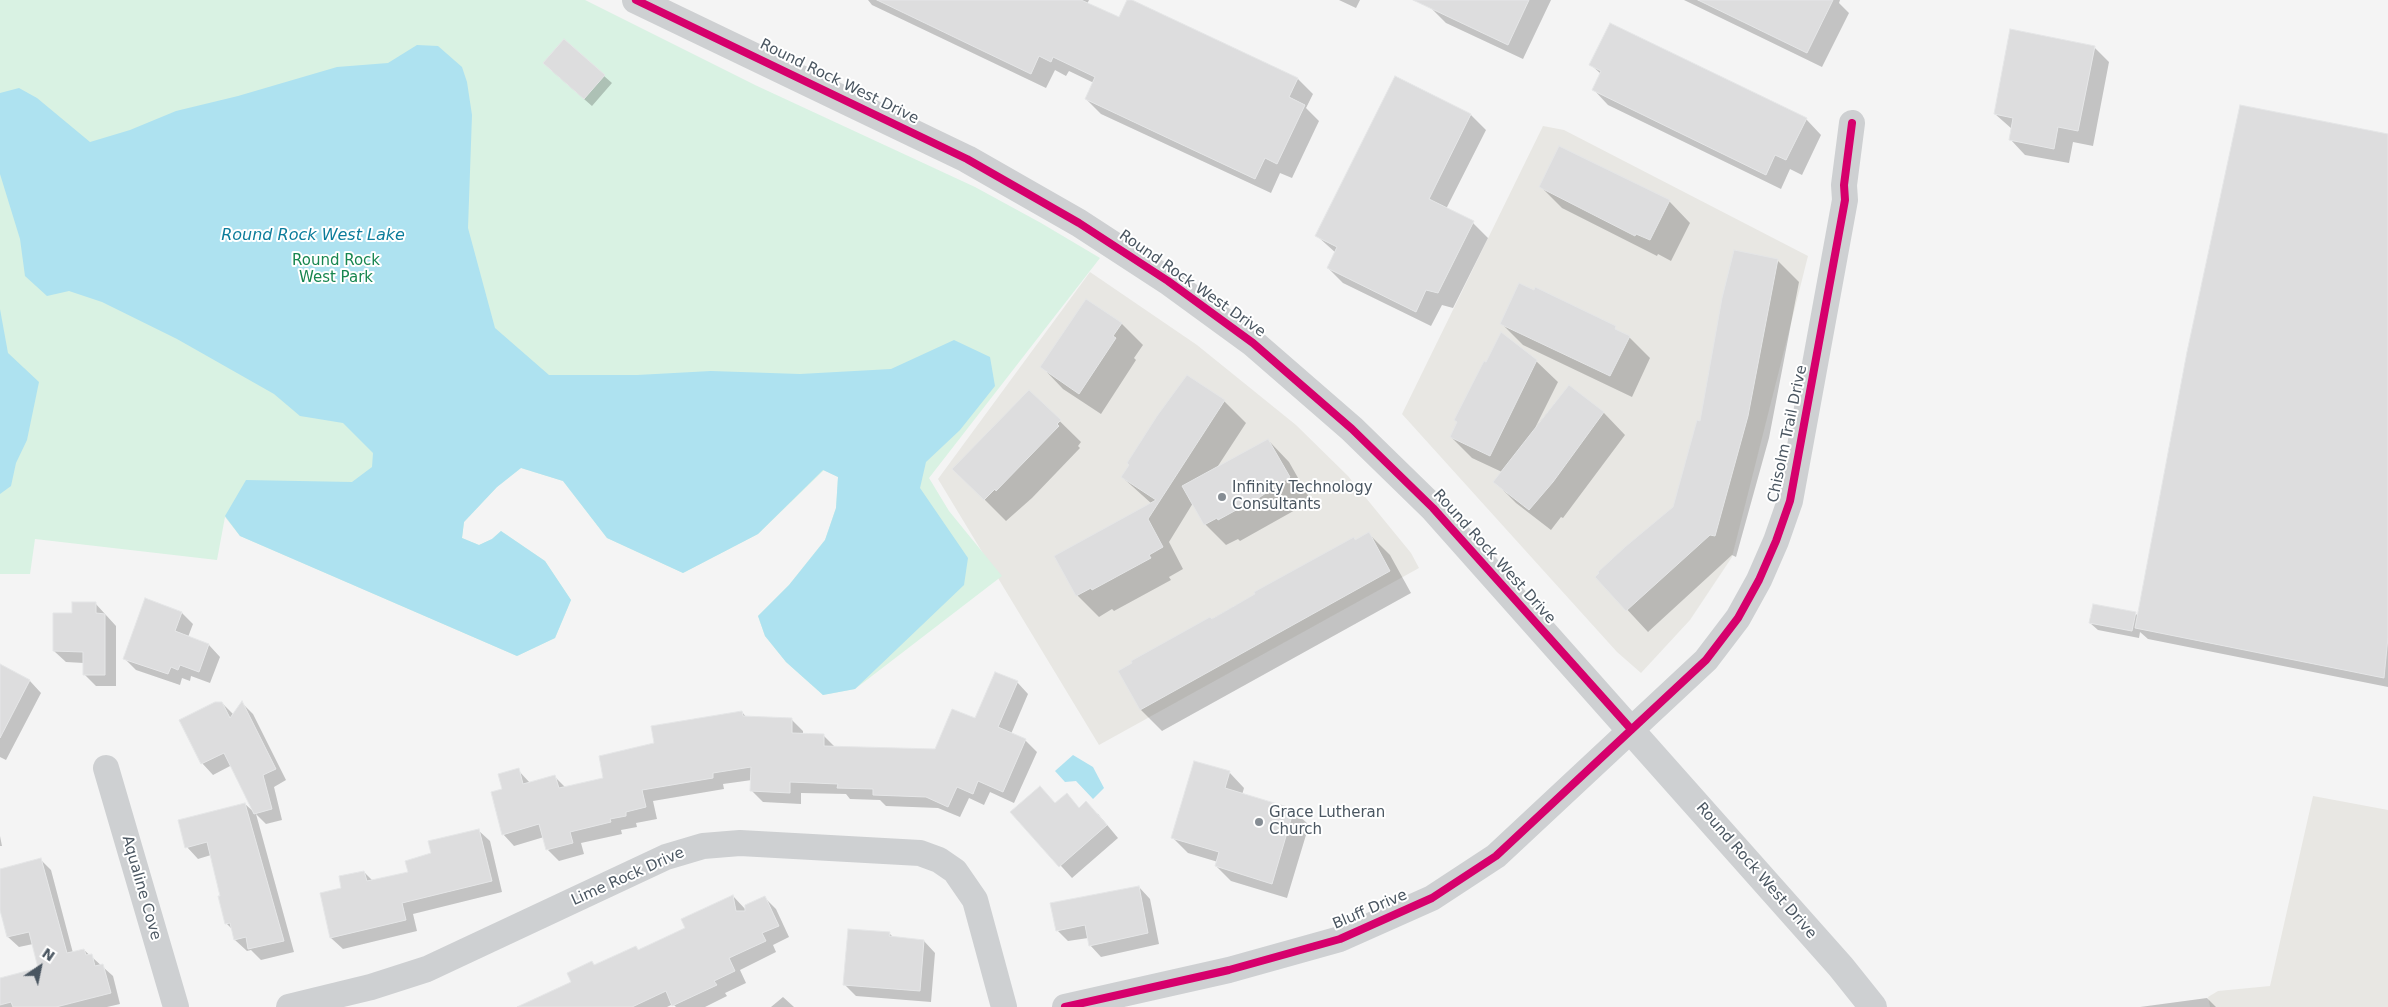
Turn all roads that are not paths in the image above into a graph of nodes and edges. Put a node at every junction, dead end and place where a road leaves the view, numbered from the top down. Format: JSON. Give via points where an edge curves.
{"nodes":[{"id":1,"x":636,"y":0,"type":"edge"},
{"id":2,"x":1852,"y":123,"type":"dead end"},
{"id":3,"x":1630,"y":728,"type":"junction"},
{"id":4,"x":106,"y":768,"type":"dead end"},
{"id":5,"x":176,"y":1007,"type":"edge"},
{"id":6,"x":289,"y":1007,"type":"edge"},
{"id":7,"x":1004,"y":1007,"type":"edge"},
{"id":8,"x":1065,"y":1007,"type":"edge"},
{"id":9,"x":1873,"y":1007,"type":"edge"}],
"edges":[{"from":1,"to":3,"type":"street","name":"Round Rock West Drive","via":[[967,159],[1079,223],[1168,281],[1253,343],[1352,429],[1433,508]]},
{"from":2,"to":3,"type":"street","name":"Chisolm Trail Drive","via":[[1845,200],[1795,480],[1776,541],[1759,580],[1728,633],[1680,686]]},
{"from":3,"to":8,"type":"street","name":"Bluff Drive","via":[[1496,856],[1432,898],[1340,939],[1229,970]]},
{"from":3,"to":9,"type":"street","name":"Round Rock West Drive"},
{"from":4,"to":5,"type":"street","name":"Aqualine Cove"},
{"from":6,"to":7,"type":"street","name":"Lime Rock Drive","via":[[427,969],[666,857],[703,846],[740,843],[920,853],[939,860],[955,871],[975,900]]}]}
